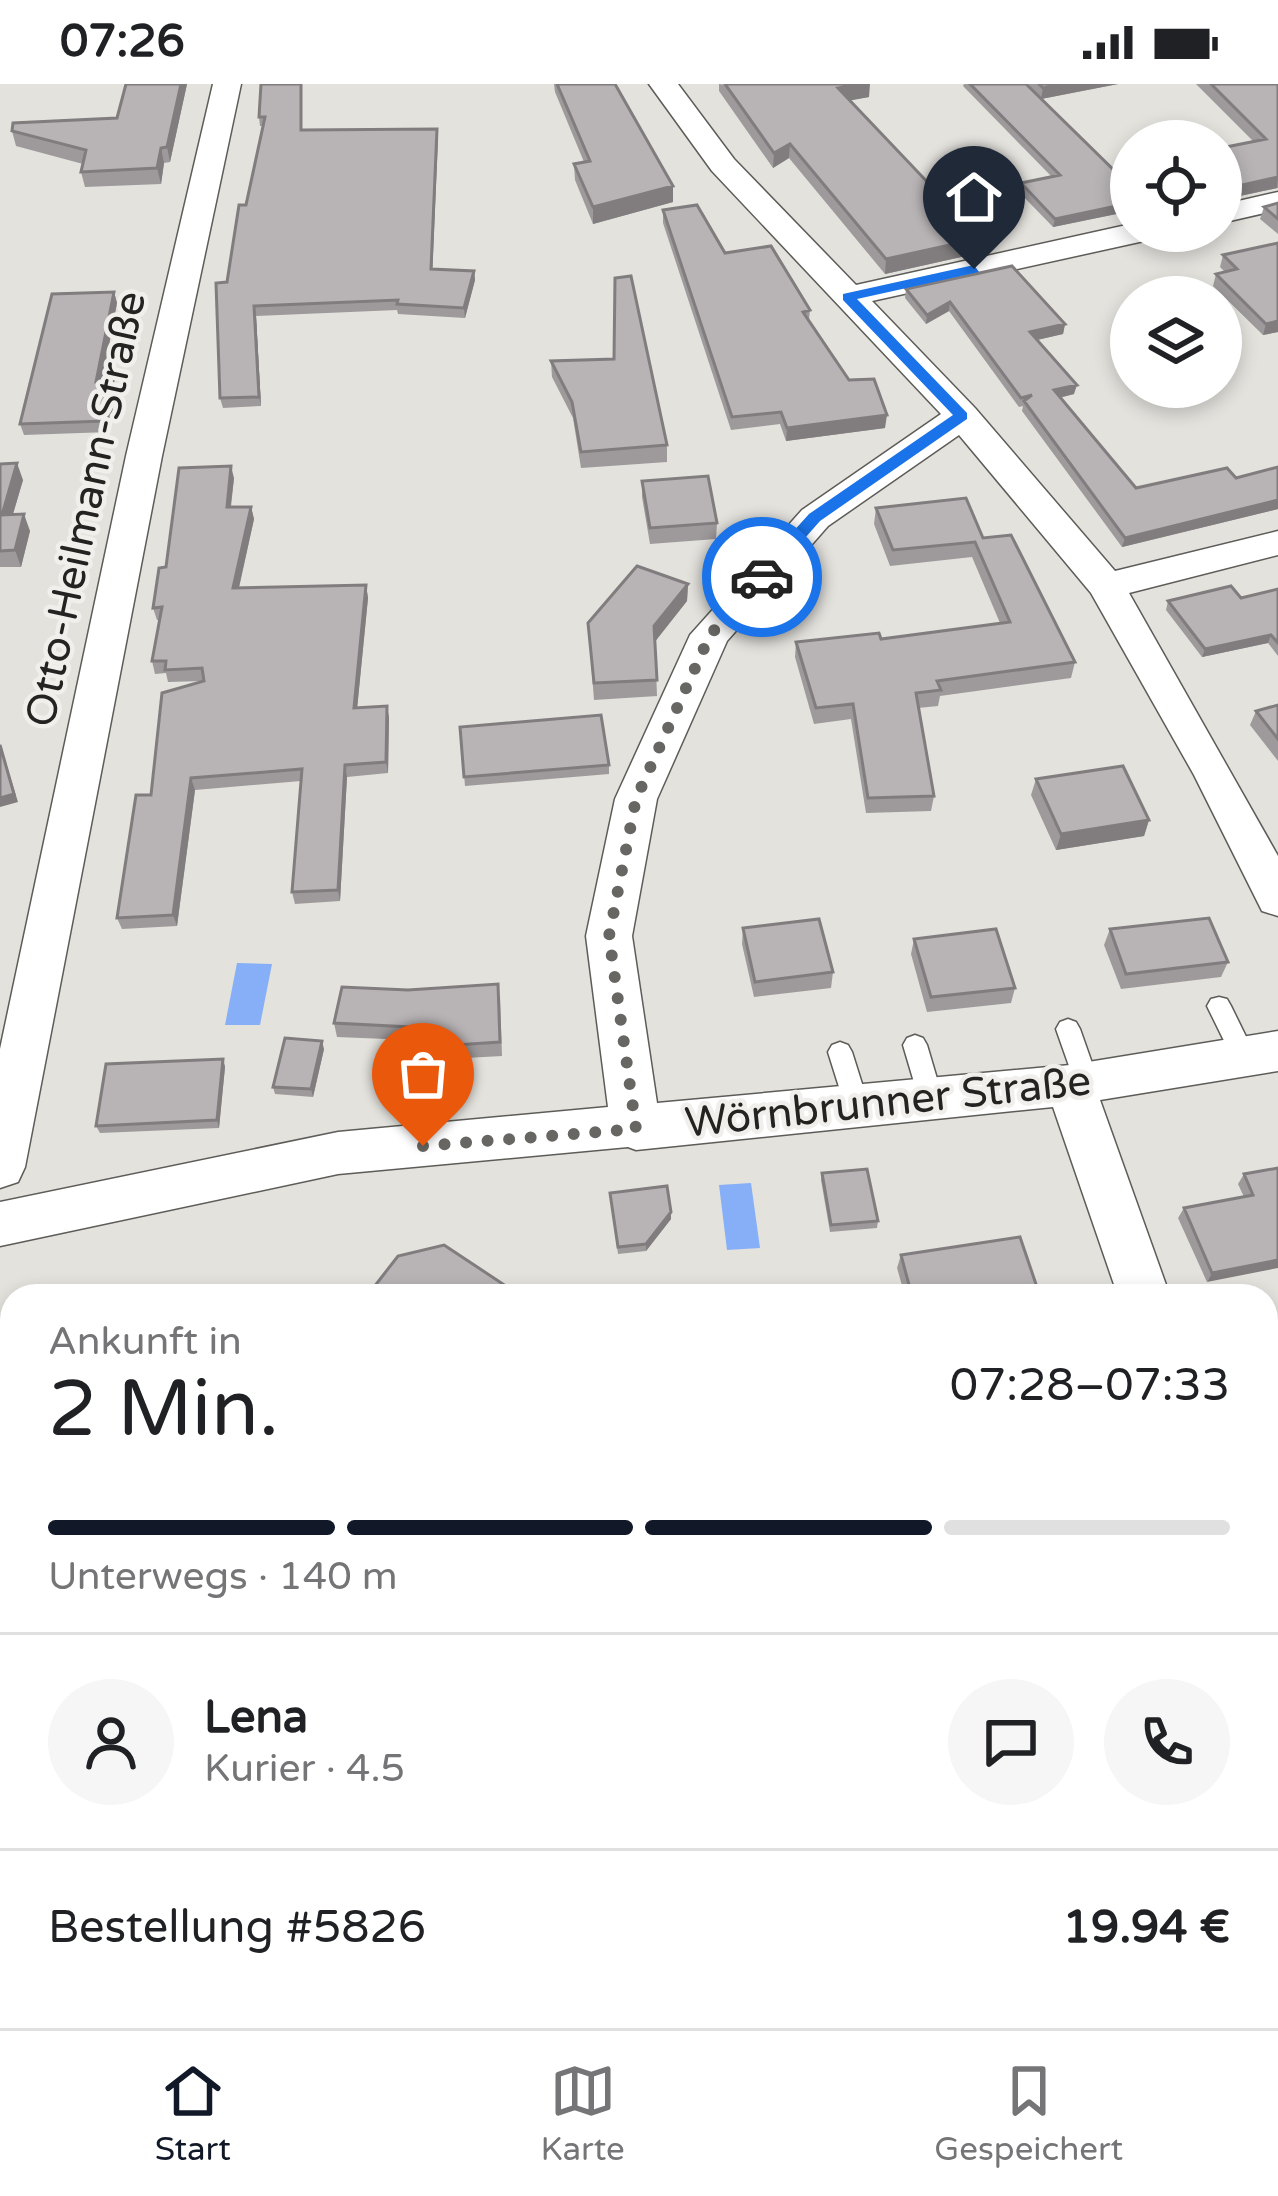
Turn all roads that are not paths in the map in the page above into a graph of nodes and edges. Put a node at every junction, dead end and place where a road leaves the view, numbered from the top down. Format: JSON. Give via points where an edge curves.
{"nodes":[{"id":1,"x":227,"y":84,"type":"edge"},
{"id":2,"x":663,"y":84,"type":"edge"},
{"id":3,"x":1278,"y":201,"type":"edge"},
{"id":4,"x":1242,"y":209,"type":"edge"},
{"id":5,"x":1110,"y":239,"type":"edge"},
{"id":6,"x":848,"y":297,"type":"junction"},
{"id":7,"x":962,"y":416,"type":"junction"},
{"id":8,"x":1278,"y":543,"type":"edge"},
{"id":9,"x":1106,"y":586,"type":"junction"},
{"id":10,"x":1278,"y":899,"type":"edge"},
{"id":11,"x":1219,"y":1006,"type":"dead end"},
{"id":12,"x":1068,"y":1029,"type":"dead end"},
{"id":13,"x":915,"y":1045,"type":"dead end"},
{"id":14,"x":840,"y":1052,"type":"dead end"},
{"id":15,"x":1261,"y":1054,"type":"edge"},
{"id":16,"x":1078,"y":1084,"type":"junction"},
{"id":17,"x":931,"y":1099,"type":"junction"},
{"id":18,"x":857,"y":1106,"type":"junction"},
{"id":19,"x":636,"y":1129,"type":"junction"},
{"id":20,"x":0,"y":1167,"type":"edge"},
{"id":21,"x":0,"y":1224,"type":"edge"},
{"id":22,"x":1140,"y":1284,"type":"edge"}],
"edges":[{"from":1,"to":20,"type":"street","name":"Otto-Heilmann-Straße"},
{"from":2,"to":6,"type":"street","via":[[723,166]]},
{"from":3,"to":4,"type":"street"},
{"from":5,"to":6,"type":"street"},
{"from":6,"to":7,"type":"street"},
{"from":7,"to":9,"type":"street"},
{"from":7,"to":19,"type":"street","via":[[815,518],[710,635],[636,799],[609,936]]},
{"from":8,"to":9,"type":"street"},
{"from":9,"to":10,"type":"street"},
{"from":11,"to":15,"type":"lane"},
{"from":12,"to":16,"type":"lane"},
{"from":13,"to":17,"type":"lane"},
{"from":14,"to":18,"type":"lane"},
{"from":15,"to":16,"type":"street","name":"Wörnbrunner Straße"},
{"from":16,"to":17,"type":"street","name":"Wörnbrunner Straße"},
{"from":16,"to":22,"type":"street"},
{"from":17,"to":18,"type":"street","name":"Wörnbrunner Straße"},
{"from":18,"to":19,"type":"street","name":"Wörnbrunner Straße"},
{"from":19,"to":21,"type":"street","name":"Wörnbrunner Straße","via":[[338,1154]]}]}
